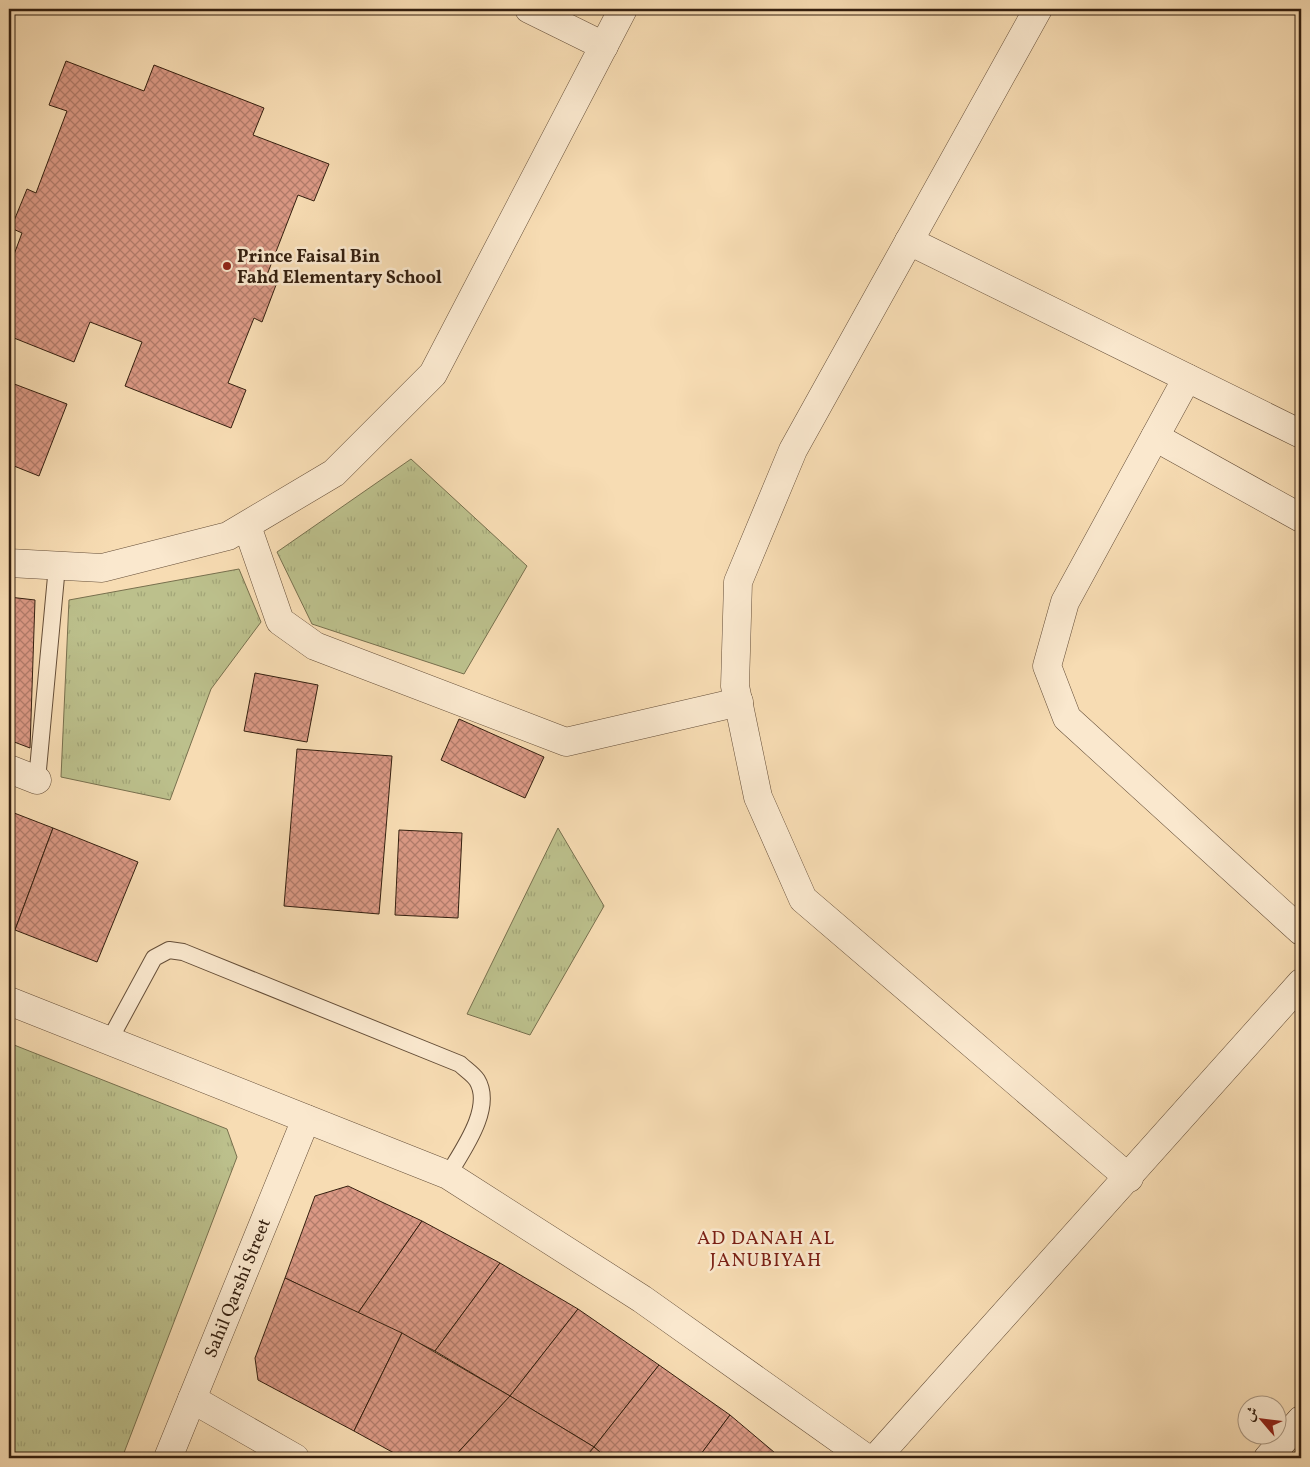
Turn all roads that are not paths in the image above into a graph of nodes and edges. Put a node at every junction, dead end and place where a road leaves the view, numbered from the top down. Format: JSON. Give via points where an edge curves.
{"nodes":[{"id":1,"x":529,"y":9,"type":"edge"},
{"id":2,"x":624,"y":9,"type":"edge"},
{"id":3,"x":1038,"y":9,"type":"edge"},
{"id":4,"x":604,"y":46,"type":"junction"},
{"id":5,"x":909,"y":241,"type":"junction"},
{"id":6,"x":1187,"y":378,"type":"junction"},
{"id":7,"x":1301,"y":434,"type":"edge"},
{"id":8,"x":1155,"y":437,"type":"junction"},
{"id":9,"x":1301,"y":518,"type":"edge"},
{"id":10,"x":247,"y":526,"type":"junction"},
{"id":11,"x":9,"y":563,"type":"edge"},
{"id":12,"x":57,"y":566,"type":"junction"},
{"id":13,"x":739,"y":702,"type":"junction"},
{"id":14,"x":9,"y":769,"type":"edge"},
{"id":15,"x":37,"y":780,"type":"joint"},
{"id":16,"x":1301,"y":932,"type":"edge"},
{"id":17,"x":1301,"y":983,"type":"edge"},
{"id":18,"x":9,"y":1001,"type":"edge"},
{"id":19,"x":109,"y":1041,"type":"junction"},
{"id":20,"x":306,"y":1119,"type":"junction"},
{"id":21,"x":448,"y":1175,"type":"junction"},
{"id":22,"x":1128,"y":1178,"type":"junction"},
{"id":23,"x":192,"y":1399,"type":"junction"},
{"id":24,"x":1301,"y":1420,"type":"edge"},
{"id":25,"x":168,"y":1458,"type":"edge"},
{"id":26,"x":295,"y":1458,"type":"edge"},
{"id":27,"x":866,"y":1458,"type":"edge"},
{"id":28,"x":876,"y":1458,"type":"edge"},
{"id":29,"x":1268,"y":1458,"type":"edge"}],
"edges":[{"from":1,"to":4,"type":"street"},
{"from":2,"to":4,"type":"street"},
{"from":3,"to":5,"type":"street"},
{"from":4,"to":10,"type":"street","via":[[433,374],[334,473]]},
{"from":5,"to":6,"type":"street"},
{"from":5,"to":13,"type":"street","via":[[793,450],[738,582],[735,686]]},
{"from":6,"to":7,"type":"street"},
{"from":6,"to":8,"type":"street"},
{"from":8,"to":9,"type":"street"},
{"from":8,"to":16,"type":"street","via":[[1066,602],[1048,666],[1067,718]]},
{"from":10,"to":12,"type":"street","via":[[228,536],[102,568]]},
{"from":10,"to":13,"type":"street","via":[[280,621],[292,632],[315,646],[566,742]]},
{"from":11,"to":12,"type":"street"},
{"from":12,"to":15,"type":"lane"},
{"from":13,"to":22,"type":"street","via":[[758,797],[803,899]]},
{"from":14,"to":15,"type":"street"},
{"from":17,"to":22,"type":"street"},
{"from":18,"to":19,"type":"street"},
{"from":19,"to":20,"type":"street"},
{"from":19,"to":21,"type":"lane","via":[[154,958],[168,950],[183,952],[460,1064],[477,1081],[482,1101],[477,1126]]},
{"from":20,"to":21,"type":"street"},
{"from":20,"to":23,"type":"street","name":"Sahil Qarshi Street"},
{"from":21,"to":27,"type":"street","via":[[642,1299]]},
{"from":22,"to":28,"type":"street"},
{"from":23,"to":25,"type":"street","name":"Sahil Qarshi Street"},
{"from":23,"to":26,"type":"street"},
{"from":24,"to":29,"type":"street"}]}
